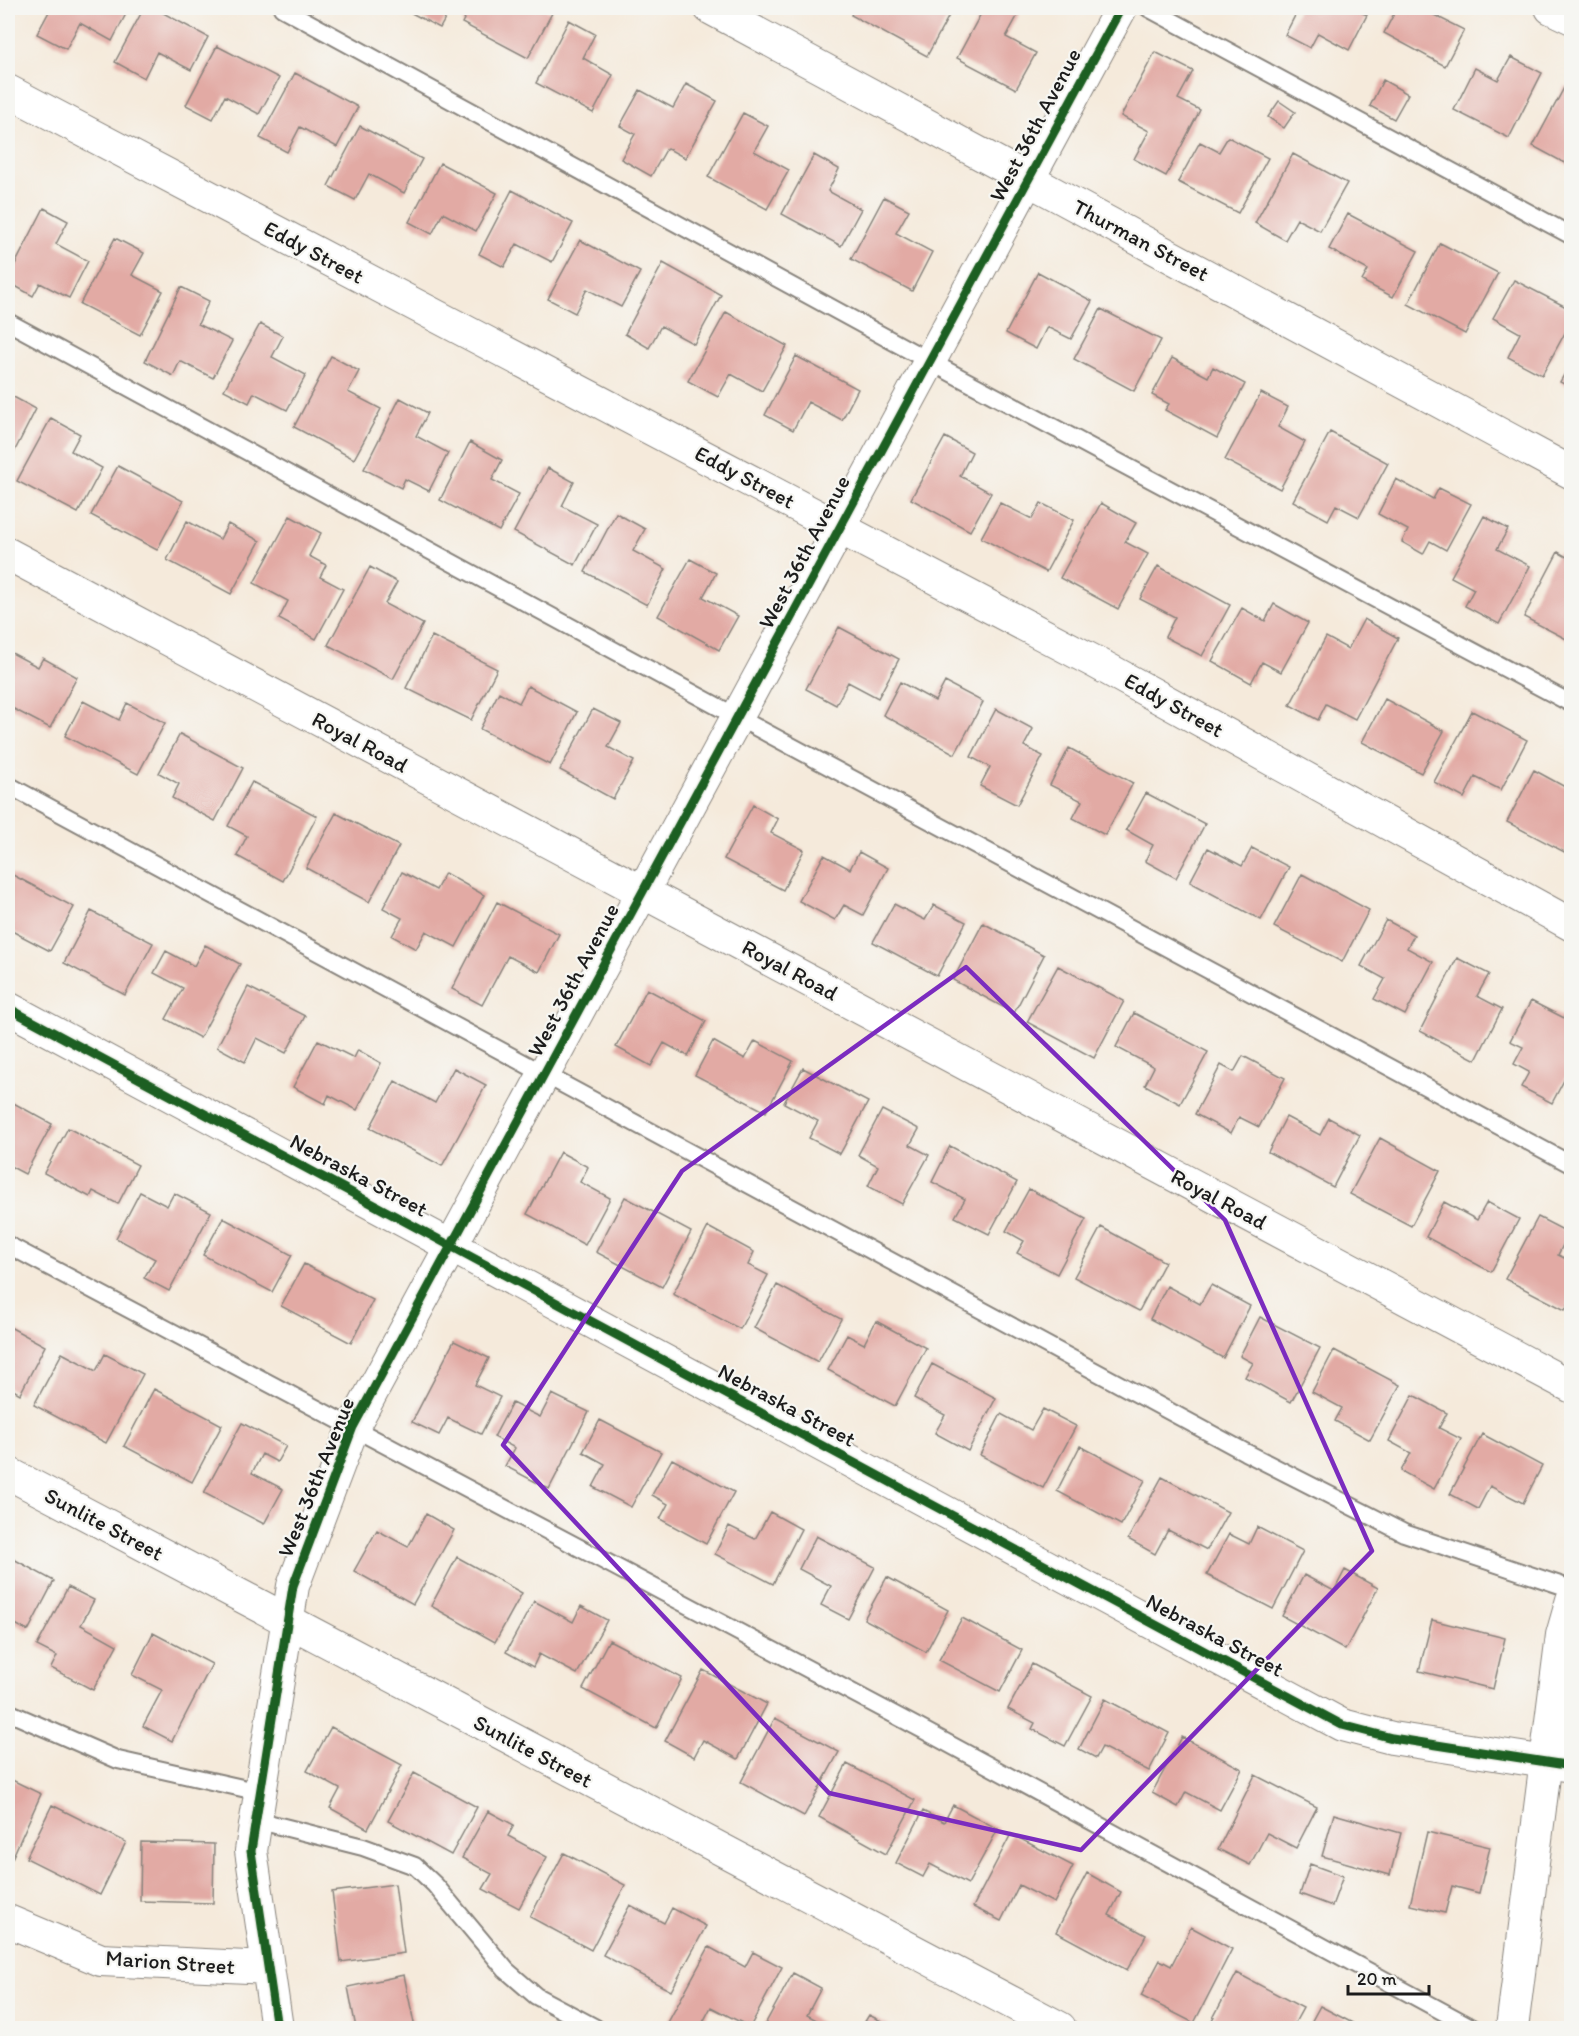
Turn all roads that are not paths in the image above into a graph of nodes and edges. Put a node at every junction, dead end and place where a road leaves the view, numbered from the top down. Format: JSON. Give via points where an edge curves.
{"nodes":[{"id":1,"x":282,"y":8,"type":"edge"},
{"id":2,"x":710,"y":8,"type":"edge"},
{"id":3,"x":1121,"y":8,"type":"edge"},
{"id":4,"x":1148,"y":8,"type":"edge"},
{"id":5,"x":1551,"y":8,"type":"edge"},
{"id":6,"x":1572,"y":18,"type":"edge"},
{"id":7,"x":8,"y":92,"type":"edge"},
{"id":8,"x":1028,"y":180,"type":"junction"},
{"id":9,"x":1572,"y":236,"type":"edge"},
{"id":10,"x":8,"y":322,"type":"edge"},
{"id":11,"x":929,"y":362,"type":"junction"},
{"id":12,"x":1572,"y":473,"type":"edge"},
{"id":13,"x":840,"y":527,"type":"junction"},
{"id":14,"x":8,"y":554,"type":"edge"},
{"id":15,"x":1572,"y":704,"type":"edge"},
{"id":16,"x":737,"y":717,"type":"junction"},
{"id":17,"x":8,"y":785,"type":"edge"},
{"id":18,"x":642,"y":892,"type":"junction"},
{"id":19,"x":1572,"y":925,"type":"edge"},
{"id":20,"x":8,"y":1008,"type":"edge"},
{"id":21,"x":544,"y":1074,"type":"junction"},
{"id":22,"x":1572,"y":1165,"type":"edge"},
{"id":23,"x":8,"y":1245,"type":"edge"},
{"id":24,"x":451,"y":1246,"type":"junction"},
{"id":25,"x":1572,"y":1387,"type":"edge"},
{"id":26,"x":353,"y":1427,"type":"junction"},
{"id":27,"x":8,"y":1473,"type":"edge"},
{"id":28,"x":1572,"y":1589,"type":"edge"},
{"id":29,"x":1572,"y":1600,"type":"edge"},
{"id":30,"x":287,"y":1621,"type":"junction"},
{"id":31,"x":8,"y":1712,"type":"edge"},
{"id":32,"x":1559,"y":1763,"type":"edge"},
{"id":33,"x":258,"y":1806,"type":"junction"},
{"id":34,"x":8,"y":1921,"type":"edge"},
{"id":35,"x":268,"y":1968,"type":"junction"},
{"id":36,"x":277,"y":2028,"type":"edge"},
{"id":37,"x":596,"y":2028,"type":"edge"},
{"id":38,"x":1060,"y":2028,"type":"edge"},
{"id":39,"x":1473,"y":2028,"type":"edge"},
{"id":40,"x":1512,"y":2028,"type":"edge"}],
"edges":[{"from":1,"to":11,"type":"lane"},
{"from":2,"to":8,"type":"street","name":"Thurman Street"},
{"from":3,"to":8,"type":"street","name":"West 36th Avenue"},
{"from":4,"to":9,"type":"lane"},
{"from":5,"to":6,"type":"street"},
{"from":7,"to":13,"type":"street","name":"Eddy Street"},
{"from":8,"to":11,"type":"street","name":"West 36th Avenue"},
{"from":8,"to":12,"type":"street","name":"Thurman Street"},
{"from":10,"to":16,"type":"lane"},
{"from":11,"to":13,"type":"street","name":"West 36th Avenue"},
{"from":11,"to":15,"type":"lane"},
{"from":13,"to":16,"type":"street","name":"West 36th Avenue"},
{"from":13,"to":19,"type":"street","name":"Eddy Street","via":[[1095,662]]},
{"from":14,"to":18,"type":"street","name":"Royal Road"},
{"from":16,"to":18,"type":"street","name":"West 36th Avenue"},
{"from":16,"to":22,"type":"lane"},
{"from":17,"to":21,"type":"lane"},
{"from":18,"to":21,"type":"street","name":"West 36th Avenue"},
{"from":18,"to":25,"type":"street","name":"Royal Road"},
{"from":20,"to":24,"type":"street","name":"Nebraska Street"},
{"from":21,"to":24,"type":"street","name":"West 36th Avenue"},
{"from":21,"to":28,"type":"lane","via":[[1245,1452],[1404,1533]]},
{"from":23,"to":26,"type":"lane"},
{"from":24,"to":26,"type":"street","name":"West 36th Avenue"},
{"from":24,"to":32,"type":"street","name":"Nebraska Street","via":[[1342,1725],[1392,1738]]},
{"from":26,"to":30,"type":"street","name":"West 36th Avenue","via":[[293,1586]]},
{"from":26,"to":39,"type":"lane"},
{"from":27,"to":30,"type":"street","name":"Sunlite Street"},
{"from":29,"to":32,"type":"street","via":[[1562,1635]]},
{"from":30,"to":33,"type":"street","name":"West 36th Avenue"},
{"from":30,"to":38,"type":"street","name":"Sunlite Street"},
{"from":31,"to":33,"type":"lane","via":[[118,1760]]},
{"from":32,"to":40,"type":"street"},
{"from":33,"to":35,"type":"street","name":"West 36th Avenue","via":[[251,1851]]},
{"from":33,"to":37,"type":"lane","via":[[415,1866],[506,1971],[536,1996]]},
{"from":34,"to":35,"type":"street","name":"Marion Street","via":[[101,1960]]},
{"from":35,"to":36,"type":"street","name":"West 36th Avenue"}]}
